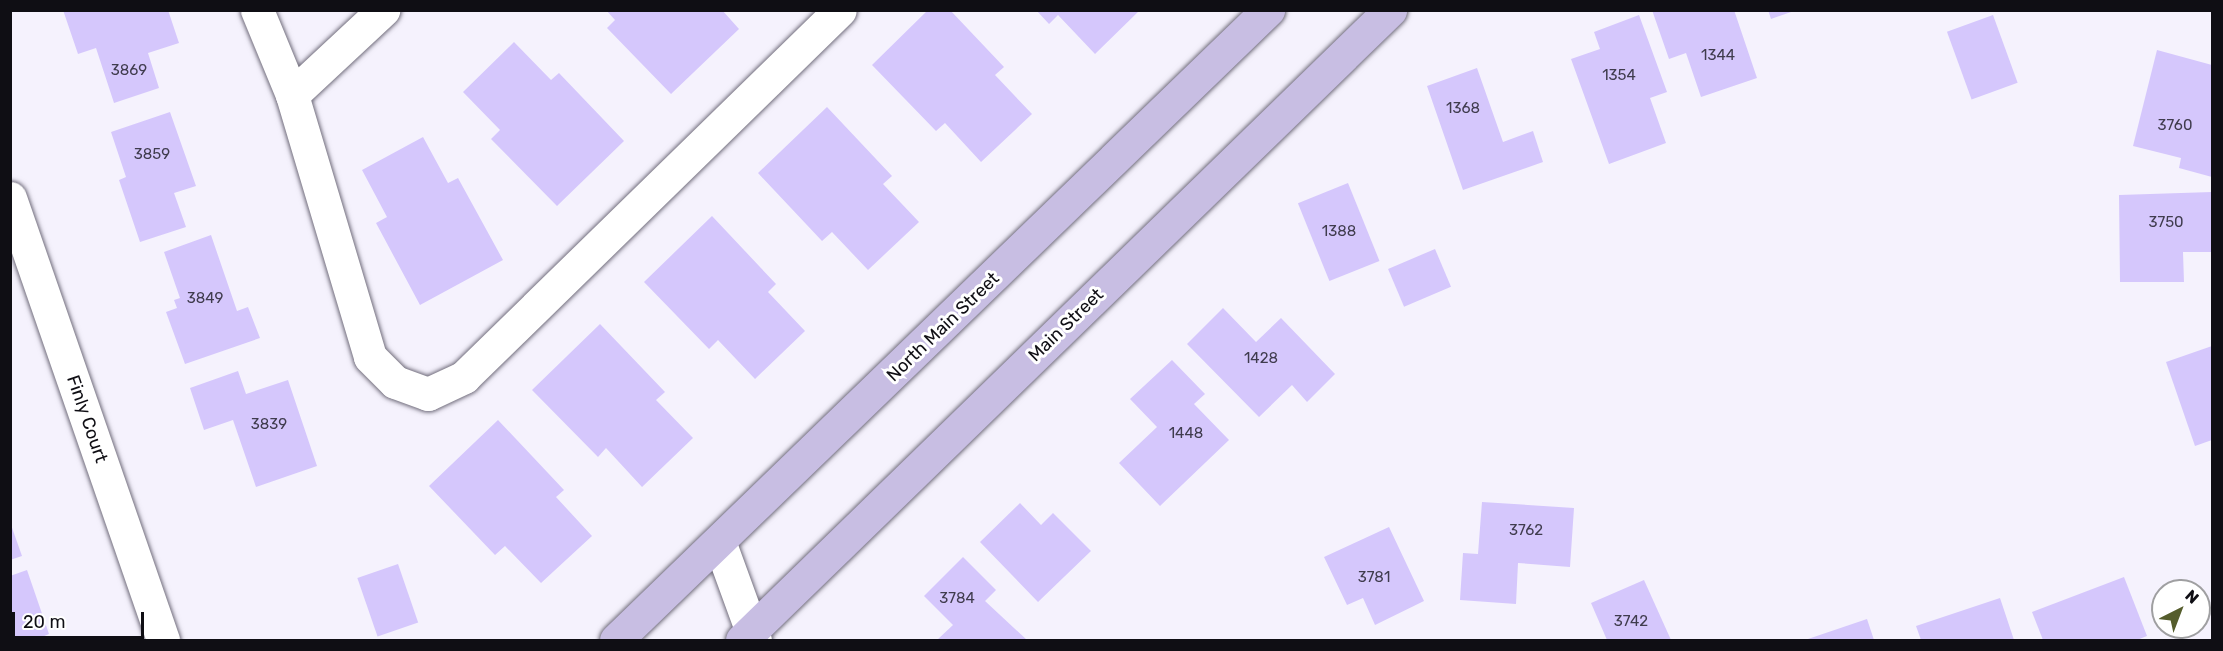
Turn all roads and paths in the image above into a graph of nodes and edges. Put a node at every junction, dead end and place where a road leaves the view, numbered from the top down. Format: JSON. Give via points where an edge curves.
{"nodes":[{"id":1,"x":257,"y":10,"type":"edge"},
{"id":2,"x":383,"y":10,"type":"edge"},
{"id":3,"x":840,"y":10,"type":"edge"},
{"id":4,"x":1268,"y":10,"type":"edge"},
{"id":5,"x":1390,"y":10,"type":"edge"},
{"id":6,"x":292,"y":95,"type":"junction"},
{"id":7,"x":10,"y":198,"type":"edge"},
{"id":8,"x":720,"y":543,"type":"junction"},
{"id":9,"x":750,"y":637,"type":"edge"},
{"id":10,"x":163,"y":640,"type":"edge"},
{"id":11,"x":616,"y":640,"type":"edge"}],
"edges":[{"from":1,"to":6,"type":"street"},
{"from":2,"to":6,"type":"street"},
{"from":3,"to":6,"type":"street","via":[[464,377],[428,394],[395,382],[370,357]]},
{"from":4,"to":8,"type":"main road","name":"North Main Street"},
{"from":5,"to":9,"type":"main road","name":"Main Street"},
{"from":7,"to":10,"type":"street","name":"Finly Court"},
{"from":8,"to":9,"type":"street"},
{"from":8,"to":11,"type":"main road","name":"North Main Street"}]}
